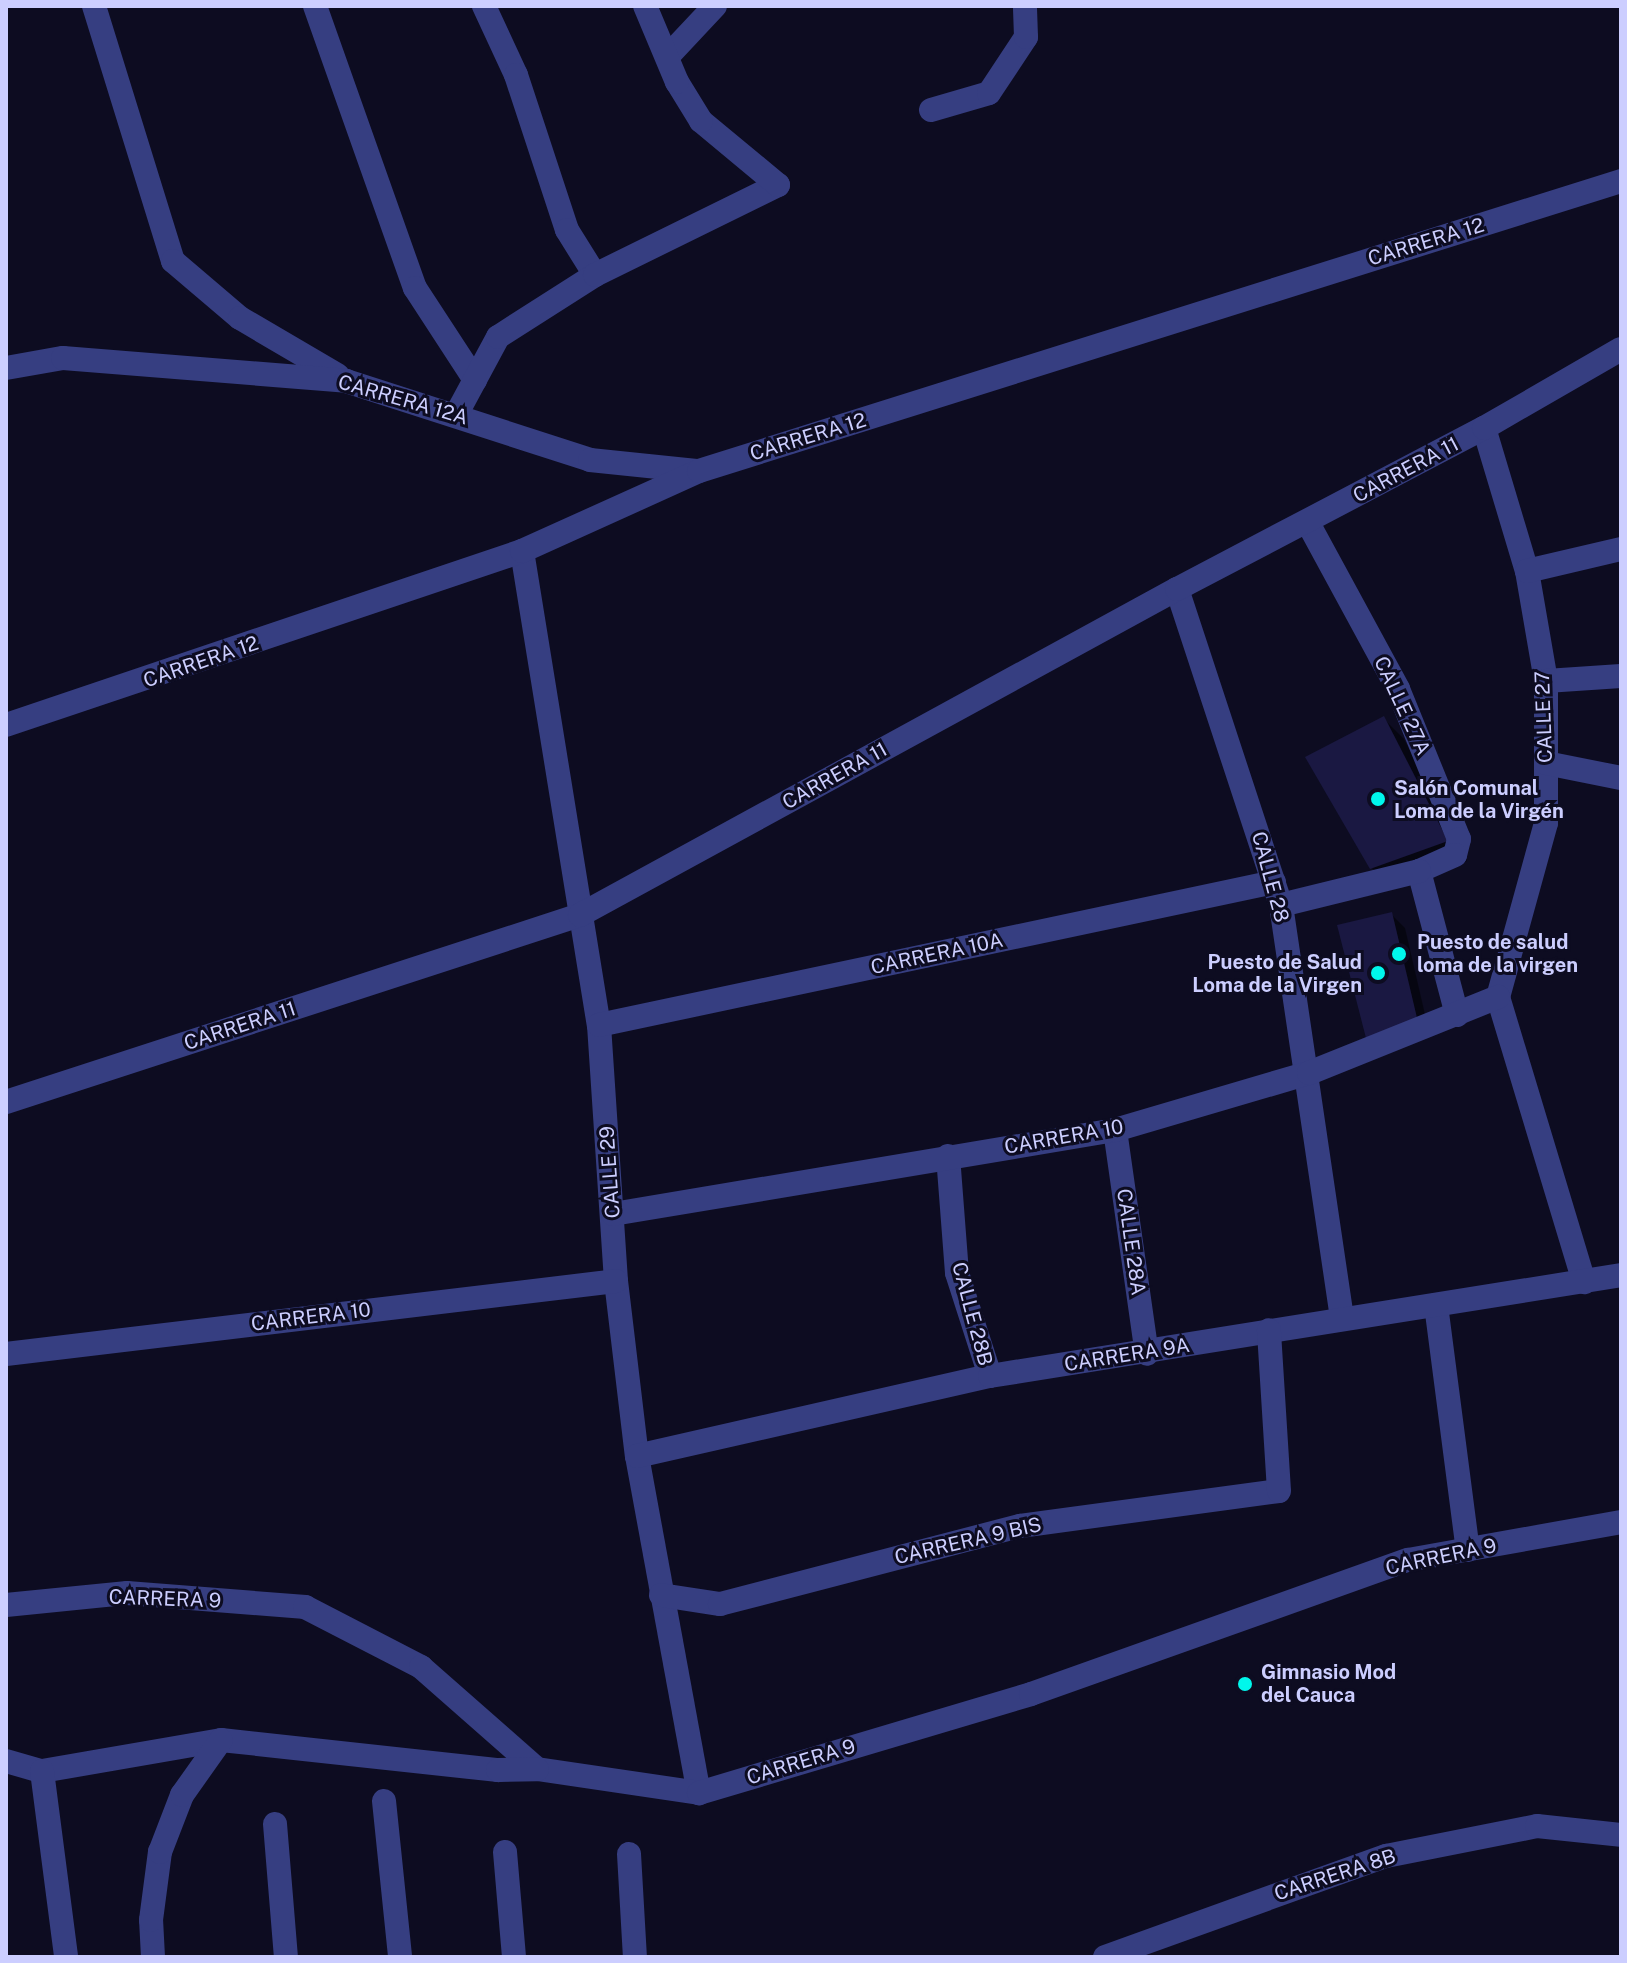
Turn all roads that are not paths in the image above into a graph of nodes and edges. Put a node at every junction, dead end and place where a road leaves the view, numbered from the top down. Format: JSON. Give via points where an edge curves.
{"nodes":[{"id":1,"x":94,"y":6,"type":"edge"},
{"id":2,"x":315,"y":6,"type":"edge"},
{"id":3,"x":484,"y":6,"type":"edge"},
{"id":4,"x":645,"y":6,"type":"edge"},
{"id":5,"x":715,"y":6,"type":"edge"},
{"id":6,"x":1025,"y":6,"type":"edge"},
{"id":7,"x":669,"y":55,"type":"junction"},
{"id":8,"x":931,"y":110,"type":"dead end"},
{"id":9,"x":1621,"y":181,"type":"edge"},
{"id":10,"x":595,"y":275,"type":"junction"},
{"id":11,"x":1621,"y":349,"type":"edge"},
{"id":12,"x":6,"y":368,"type":"edge"},
{"id":13,"x":475,"y":380,"type":"junction"},
{"id":14,"x":346,"y":381,"type":"junction"},
{"id":15,"x":456,"y":415,"type":"junction"},
{"id":16,"x":1484,"y":428,"type":"junction"},
{"id":17,"x":699,"y":471,"type":"junction"},
{"id":18,"x":1308,"y":523,"type":"junction"},
{"id":19,"x":1621,"y":549,"type":"edge"},
{"id":20,"x":522,"y":551,"type":"junction"},
{"id":21,"x":1527,"y":571,"type":"junction"},
{"id":22,"x":1177,"y":589,"type":"junction"},
{"id":23,"x":1621,"y":676,"type":"edge"},
{"id":24,"x":1546,"y":681,"type":"junction"},
{"id":25,"x":6,"y":725,"type":"edge"},
{"id":26,"x":1546,"y":763,"type":"junction"},
{"id":27,"x":1621,"y":778,"type":"edge"},
{"id":28,"x":1419,"y":871,"type":"junction"},
{"id":29,"x":1277,"y":893,"type":"junction"},
{"id":30,"x":580,"y":915,"type":"junction"},
{"id":31,"x":1498,"y":997,"type":"junction"},
{"id":32,"x":1457,"y":1015,"type":"junction"},
{"id":33,"x":599,"y":1025,"type":"junction"},
{"id":34,"x":1309,"y":1073,"type":"junction"},
{"id":35,"x":6,"y":1102,"type":"edge"},
{"id":36,"x":1115,"y":1130,"type":"junction"},
{"id":37,"x":948,"y":1156,"type":"junction"},
{"id":38,"x":613,"y":1214,"type":"junction"},
{"id":39,"x":1621,"y":1275,"type":"edge"},
{"id":40,"x":616,"y":1281,"type":"junction"},
{"id":41,"x":1584,"y":1282,"type":"junction"},
{"id":42,"x":1436,"y":1305,"type":"junction"},
{"id":43,"x":1342,"y":1317,"type":"junction"},
{"id":44,"x":1269,"y":1330,"type":"junction"},
{"id":45,"x":6,"y":1354,"type":"edge"},
{"id":46,"x":1147,"y":1354,"type":"junction"},
{"id":47,"x":990,"y":1376,"type":"junction"},
{"id":48,"x":637,"y":1456,"type":"junction"},
{"id":49,"x":1621,"y":1522,"type":"edge"},
{"id":50,"x":1468,"y":1550,"type":"junction"},
{"id":51,"x":661,"y":1595,"type":"junction"},
{"id":52,"x":6,"y":1605,"type":"edge"},
{"id":53,"x":221,"y":1740,"type":"junction"},
{"id":54,"x":6,"y":1761,"type":"edge"},
{"id":55,"x":537,"y":1769,"type":"junction"},
{"id":56,"x":42,"y":1771,"type":"junction"},
{"id":57,"x":699,"y":1793,"type":"junction"},
{"id":58,"x":384,"y":1801,"type":"dead end"},
{"id":59,"x":275,"y":1824,"type":"dead end"},
{"id":60,"x":1621,"y":1835,"type":"edge"},
{"id":61,"x":505,"y":1852,"type":"dead end"},
{"id":62,"x":629,"y":1854,"type":"dead end"},
{"id":63,"x":66,"y":1957,"type":"edge"},
{"id":64,"x":153,"y":1957,"type":"edge"},
{"id":65,"x":286,"y":1957,"type":"edge"},
{"id":66,"x":400,"y":1957,"type":"edge"},
{"id":67,"x":514,"y":1957,"type":"edge"},
{"id":68,"x":635,"y":1957,"type":"edge"},
{"id":69,"x":1105,"y":1957,"type":"edge"}],
"edges":[{"from":1,"to":14,"type":"street","via":[[173,261],[240,318]]},
{"from":2,"to":13,"type":"street","via":[[415,288]]},
{"from":3,"to":10,"type":"street","via":[[516,75],[567,230]]},
{"from":4,"to":7,"type":"street"},
{"from":5,"to":7,"type":"street"},
{"from":6,"to":8,"type":"street","via":[[1026,37],[989,93]]},
{"from":7,"to":10,"type":"street","via":[[677,82],[701,121],[778,185]]},
{"from":9,"to":17,"type":"street","name":"CARRERA 12"},
{"from":10,"to":13,"type":"street","via":[[498,337]]},
{"from":11,"to":16,"type":"street","name":"CARRERA 11"},
{"from":12,"to":14,"type":"street","name":"CARRERA 12A","via":[[63,358]]},
{"from":13,"to":15,"type":"street"},
{"from":14,"to":15,"type":"street","name":"CARRERA 12A"},
{"from":15,"to":17,"type":"street","name":"CARRERA 12A","via":[[590,460]]},
{"from":16,"to":18,"type":"street","name":"CARRERA 11"},
{"from":16,"to":21,"type":"street","name":"CALLE 27"},
{"from":17,"to":20,"type":"street","name":"CARRERA 12"},
{"from":18,"to":22,"type":"street","name":"CARRERA 11"},
{"from":18,"to":28,"type":"street","name":"CALLE 27A","via":[[1398,689],[1459,839],[1455,855]]},
{"from":19,"to":21,"type":"street"},
{"from":20,"to":25,"type":"street","name":"CARRERA 12"},
{"from":20,"to":30,"type":"street","name":"CALLE 29"},
{"from":21,"to":24,"type":"street","name":"CALLE 27"},
{"from":22,"to":29,"type":"street","name":"CALLE 28"},
{"from":22,"to":30,"type":"street","name":"CARRERA 11"},
{"from":23,"to":24,"type":"street"},
{"from":24,"to":26,"type":"street","name":"CALLE 27"},
{"from":26,"to":27,"type":"street"},
{"from":26,"to":31,"type":"street","name":"CALLE 27","via":[[1546,823]]},
{"from":28,"to":29,"type":"street","name":"CARRERA 10A"},
{"from":28,"to":32,"type":"street"},
{"from":29,"to":33,"type":"street","name":"CARRERA 10A"},
{"from":29,"to":34,"type":"street","name":"CALLE 28"},
{"from":30,"to":33,"type":"street","name":"CALLE 29"},
{"from":30,"to":35,"type":"street","name":"CARRERA 11"},
{"from":31,"to":32,"type":"street","name":"CARRERA 10"},
{"from":31,"to":41,"type":"street"},
{"from":32,"to":34,"type":"street","name":"CARRERA 10"},
{"from":33,"to":38,"type":"street","name":"CALLE 29"},
{"from":34,"to":36,"type":"street","name":"CARRERA 10"},
{"from":34,"to":43,"type":"street","name":"CALLE 28"},
{"from":36,"to":37,"type":"street","name":"CARRERA 10"},
{"from":36,"to":46,"type":"street","name":"CALLE 28A"},
{"from":37,"to":38,"type":"street","name":"CARRERA 10"},
{"from":37,"to":47,"type":"street","name":"CALLE 28B","via":[[957,1273]]},
{"from":38,"to":40,"type":"street","name":"CALLE 29"},
{"from":39,"to":41,"type":"street","name":"CARRERA 9A"},
{"from":40,"to":45,"type":"street","name":"CARRERA 10"},
{"from":40,"to":48,"type":"street","name":"CALLE 29"},
{"from":41,"to":42,"type":"street","name":"CARRERA 9A"},
{"from":42,"to":43,"type":"street","name":"CARRERA 9A"},
{"from":42,"to":50,"type":"street"},
{"from":43,"to":44,"type":"street","name":"CARRERA 9A"},
{"from":44,"to":46,"type":"street","name":"CARRERA 9A"},
{"from":44,"to":51,"type":"street","name":"CARRERA 9 BIS","via":[[1279,1491],[1020,1526],[720,1604]]},
{"from":46,"to":47,"type":"street","name":"CARRERA 9A"},
{"from":47,"to":48,"type":"street","name":"CARRERA 9A"},
{"from":48,"to":51,"type":"street","name":"CALLE 29"},
{"from":49,"to":50,"type":"street","name":"CARRERA 9"},
{"from":50,"to":57,"type":"street","name":"CARRERA 9","via":[[1408,1560],[1031,1694]]},
{"from":51,"to":57,"type":"street","name":"CALLE 29"},
{"from":52,"to":55,"type":"street","name":"CARRERA 9","via":[[127,1593],[305,1607],[421,1667]]},
{"from":53,"to":55,"type":"street","via":[[498,1770]]},
{"from":53,"to":56,"type":"street"},
{"from":53,"to":64,"type":"street","via":[[182,1795],[160,1852],[151,1920]]},
{"from":54,"to":56,"type":"street"},
{"from":55,"to":57,"type":"street","name":"CARRERA 9"},
{"from":56,"to":63,"type":"street"},
{"from":58,"to":66,"type":"street"},
{"from":59,"to":65,"type":"street"},
{"from":60,"to":69,"type":"street","name":"CARRERA 8B","via":[[1537,1826],[1386,1856]]},
{"from":61,"to":67,"type":"street"},
{"from":62,"to":68,"type":"street"}]}
